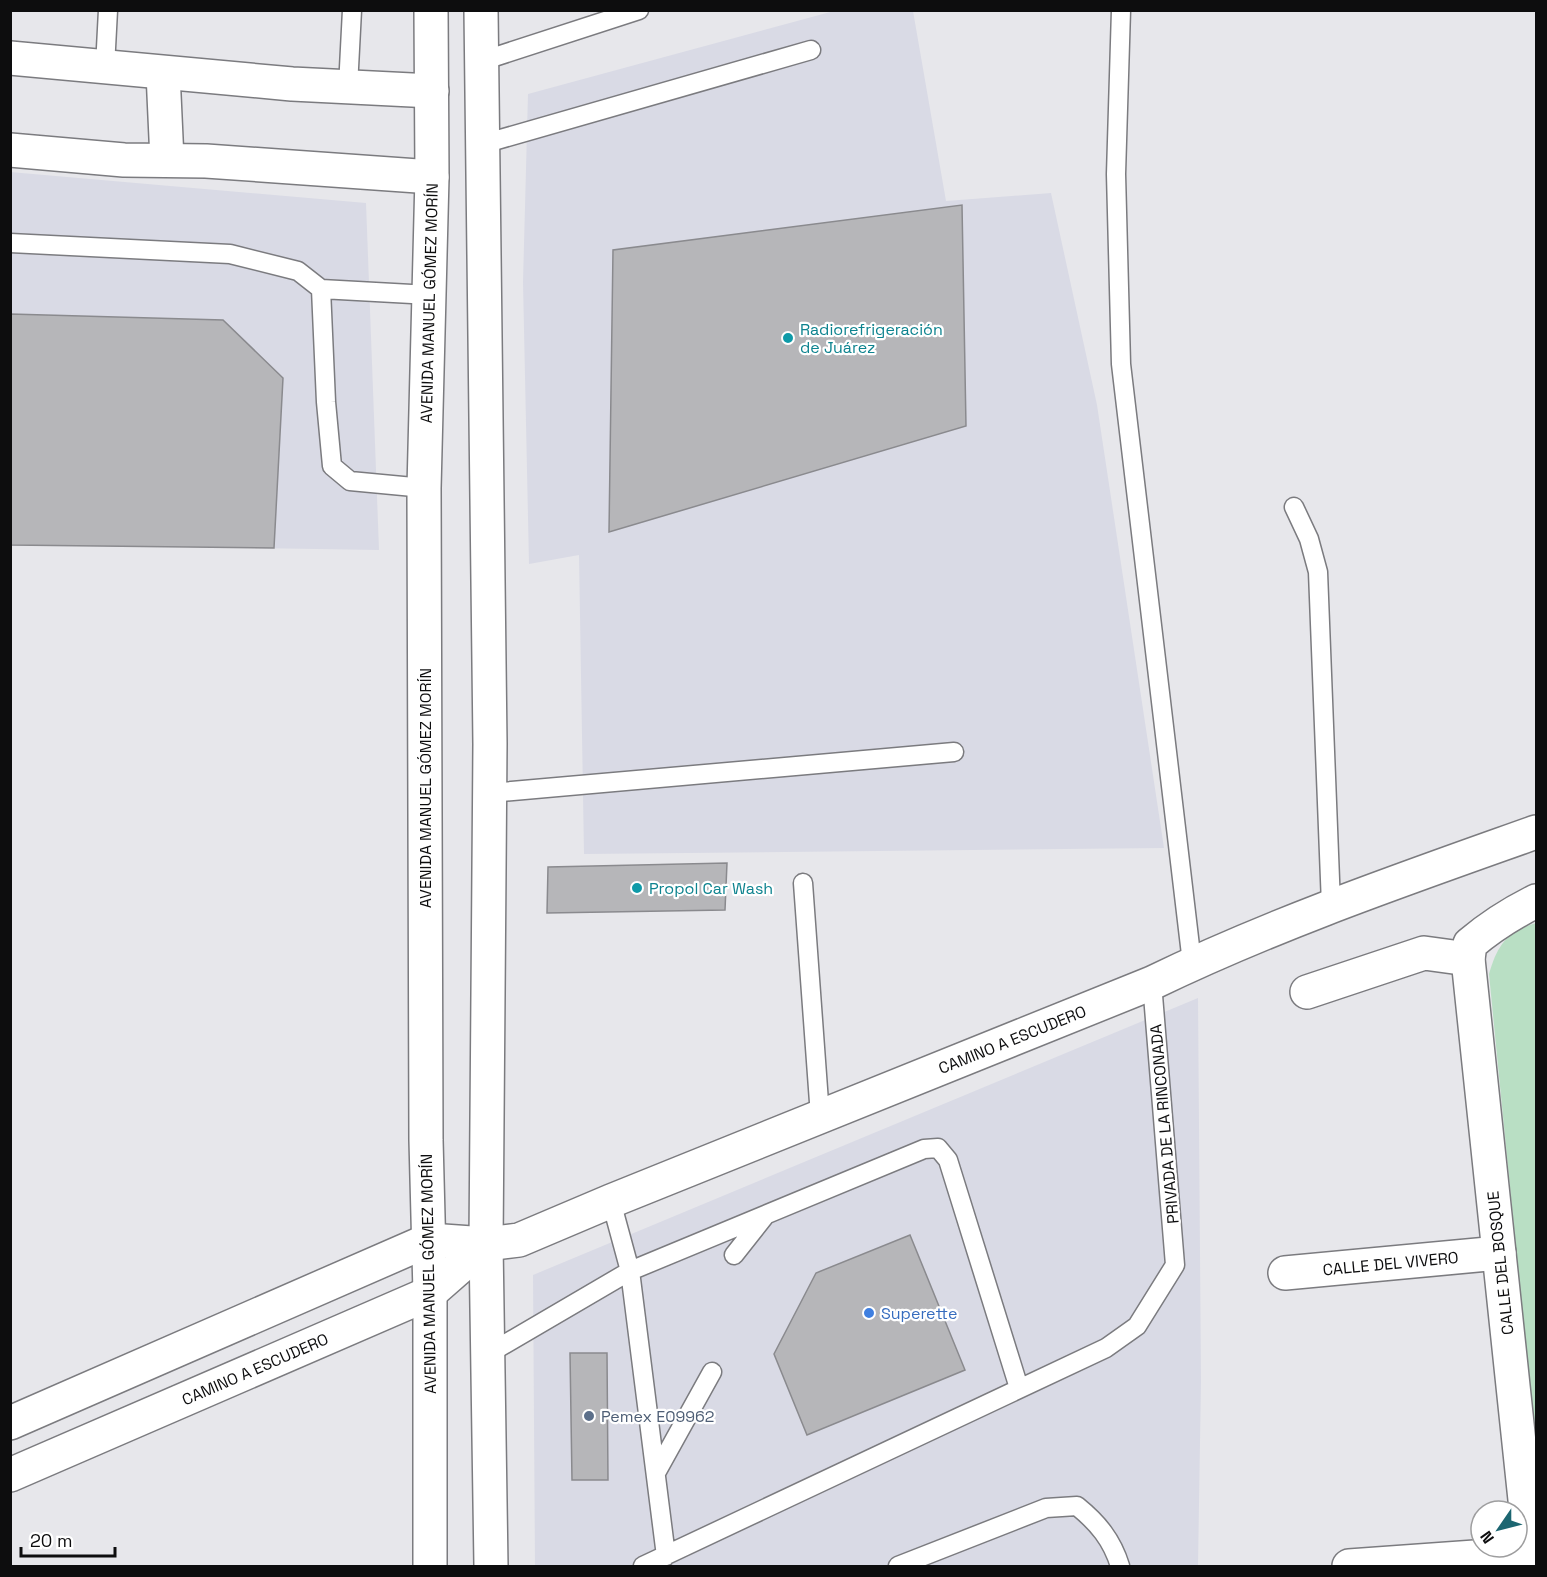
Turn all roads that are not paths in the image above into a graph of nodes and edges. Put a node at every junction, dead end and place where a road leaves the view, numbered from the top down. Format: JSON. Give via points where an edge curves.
{"nodes":[{"id":1,"x":108,"y":10,"type":"edge"},
{"id":2,"x":352,"y":10,"type":"edge"},
{"id":3,"x":431,"y":10,"type":"edge"},
{"id":4,"x":482,"y":10,"type":"edge"},
{"id":5,"x":639,"y":10,"type":"edge"},
{"id":6,"x":1121,"y":10,"type":"edge"},
{"id":7,"x":811,"y":50,"type":"dead end"},
{"id":8,"x":10,"y":58,"type":"edge"},
{"id":9,"x":482,"y":61,"type":"junction"},
{"id":10,"x":105,"y":67,"type":"junction"},
{"id":11,"x":164,"y":73,"type":"junction"},
{"id":12,"x":348,"y":87,"type":"junction"},
{"id":13,"x":432,"y":91,"type":"junction"},
{"id":14,"x":483,"y":144,"type":"junction"},
{"id":15,"x":10,"y":150,"type":"edge"},
{"id":16,"x":166,"y":160,"type":"junction"},
{"id":17,"x":432,"y":177,"type":"junction"},
{"id":18,"x":10,"y":243,"type":"edge"},
{"id":19,"x":321,"y":289,"type":"junction"},
{"id":20,"x":430,"y":296,"type":"junction"},
{"id":21,"x":424,"y":488,"type":"junction"},
{"id":22,"x":1294,"y":507,"type":"dead end"},
{"id":23,"x":954,"y":752,"type":"dead end"},
{"id":24,"x":490,"y":794,"type":"junction"},
{"id":25,"x":1536,"y":832,"type":"edge"},
{"id":26,"x":803,"y":884,"type":"dead end"},
{"id":27,"x":1536,"y":901,"type":"edge"},
{"id":28,"x":1330,"y":905,"type":"junction"},
{"id":29,"x":1468,"y":959,"type":"junction"},
{"id":30,"x":1192,"y":963,"type":"junction"},
{"id":31,"x":1152,"y":983,"type":"junction"},
{"id":32,"x":1307,"y":992,"type":"dead end"},
{"id":33,"x":820,"y":1116,"type":"junction"},
{"id":34,"x":610,"y":1201,"type":"junction"},
{"id":35,"x":766,"y":1215,"type":"junction"},
{"id":36,"x":429,"y":1240,"type":"junction"},
{"id":37,"x":486,"y":1244,"type":"junction"},
{"id":38,"x":1498,"y":1252,"type":"junction"},
{"id":39,"x":734,"y":1255,"type":"dead end"},
{"id":40,"x":630,"y":1271,"type":"junction"},
{"id":41,"x":1285,"y":1273,"type":"dead end"},
{"id":42,"x":430,"y":1293,"type":"junction"},
{"id":43,"x":488,"y":1354,"type":"junction"},
{"id":44,"x":712,"y":1372,"type":"dead end"},
{"id":45,"x":1019,"y":1388,"type":"junction"},
{"id":46,"x":10,"y":1423,"type":"edge"},
{"id":47,"x":656,"y":1473,"type":"junction"},
{"id":48,"x":10,"y":1475,"type":"edge"},
{"id":49,"x":666,"y":1556,"type":"junction"},
{"id":50,"x":1531,"y":1560,"type":"edge"},
{"id":51,"x":430,"y":1566,"type":"edge"},
{"id":52,"x":491,"y":1566,"type":"edge"},
{"id":53,"x":643,"y":1566,"type":"edge"},
{"id":54,"x":898,"y":1566,"type":"edge"},
{"id":55,"x":1120,"y":1566,"type":"edge"},
{"id":56,"x":1349,"y":1566,"type":"edge"}],
"edges":[{"from":1,"to":10,"type":"lane"},
{"from":2,"to":12,"type":"lane"},
{"from":3,"to":13,"type":"street","name":"AVENIDA MANUEL GÓMEZ MORÍN"},
{"from":4,"to":9,"type":"street"},
{"from":5,"to":9,"type":"lane"},
{"from":6,"to":30,"type":"lane","via":[[1116,174],[1121,364]]},
{"from":7,"to":14,"type":"lane"},
{"from":8,"to":10,"type":"street"},
{"from":9,"to":14,"type":"street"},
{"from":10,"to":11,"type":"street"},
{"from":11,"to":12,"type":"street"},
{"from":11,"to":16,"type":"street"},
{"from":12,"to":13,"type":"street"},
{"from":13,"to":17,"type":"street","name":"AVENIDA MANUEL GÓMEZ MORÍN"},
{"from":14,"to":24,"type":"street"},
{"from":15,"to":16,"type":"street"},
{"from":16,"to":17,"type":"street"},
{"from":17,"to":20,"type":"street","name":"AVENIDA MANUEL GÓMEZ MORÍN"},
{"from":18,"to":19,"type":"lane","via":[[230,254],[298,271]]},
{"from":19,"to":20,"type":"lane"},
{"from":19,"to":21,"type":"lane","via":[[332,466],[350,481]]},
{"from":20,"to":21,"type":"street","name":"AVENIDA MANUEL GÓMEZ MORÍN"},
{"from":21,"to":36,"type":"street","name":"AVENIDA MANUEL GÓMEZ MORÍN"},
{"from":22,"to":28,"type":"lane","via":[[1318,572]]},
{"from":23,"to":24,"type":"lane"},
{"from":24,"to":37,"type":"street"},
{"from":25,"to":28,"type":"street","name":"CAMINO A ESCUDERO"},
{"from":26,"to":33,"type":"lane"},
{"from":27,"to":29,"type":"street","via":[[1484,932],[1470,944]]},
{"from":28,"to":30,"type":"street","name":"CAMINO A ESCUDERO"},
{"from":29,"to":32,"type":"street","via":[[1424,952]]},
{"from":29,"to":38,"type":"street","name":"CALLE DEL BOSQUE"},
{"from":30,"to":31,"type":"street","name":"CAMINO A ESCUDERO"},
{"from":31,"to":33,"type":"street","name":"CAMINO A ESCUDERO"},
{"from":31,"to":45,"type":"lane","name":"PRIVADA DE LA RINCONADA","via":[[1175,1265],[1137,1326],[1106,1348]]},
{"from":33,"to":34,"type":"street","name":"CAMINO A ESCUDERO"},
{"from":34,"to":37,"type":"street","name":"CAMINO A ESCUDERO","via":[[519,1240]]},
{"from":34,"to":40,"type":"lane"},
{"from":35,"to":39,"type":"lane"},
{"from":35,"to":40,"type":"lane"},
{"from":35,"to":45,"type":"lane","via":[[924,1149],[938,1148],[948,1160]]},
{"from":36,"to":37,"type":"street","name":"CAMINO A ESCUDERO"},
{"from":36,"to":42,"type":"street","name":"AVENIDA MANUEL GÓMEZ MORÍN"},
{"from":36,"to":46,"type":"street","name":"CAMINO A ESCUDERO"},
{"from":37,"to":42,"type":"street","name":"CAMINO A ESCUDERO"},
{"from":37,"to":43,"type":"street"},
{"from":38,"to":41,"type":"street","name":"CALLE DEL VIVERO"},
{"from":38,"to":50,"type":"street","name":"CALLE DEL BOSQUE"},
{"from":40,"to":43,"type":"lane"},
{"from":40,"to":47,"type":"lane"},
{"from":42,"to":48,"type":"street","name":"CAMINO A ESCUDERO"},
{"from":42,"to":51,"type":"street","name":"AVENIDA MANUEL GÓMEZ MORÍN"},
{"from":43,"to":52,"type":"street"},
{"from":44,"to":47,"type":"lane"},
{"from":45,"to":49,"type":"lane"},
{"from":47,"to":49,"type":"lane"},
{"from":49,"to":53,"type":"lane"},
{"from":50,"to":56,"type":"street"},
{"from":54,"to":55,"type":"lane","via":[[1046,1508],[1077,1506],[1098,1523]]}]}
